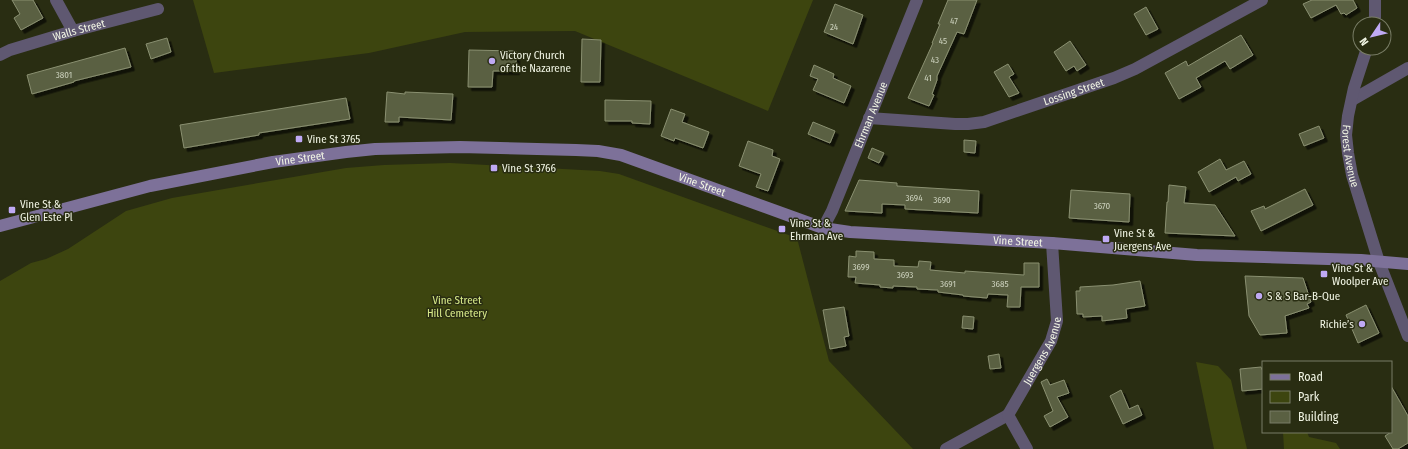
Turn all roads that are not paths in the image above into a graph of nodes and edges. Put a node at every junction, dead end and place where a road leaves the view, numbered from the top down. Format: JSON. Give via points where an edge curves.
{"nodes":[{"id":1,"x":56,"y":0,"type":"edge"},
{"id":2,"x":917,"y":0,"type":"edge"},
{"id":3,"x":1262,"y":0,"type":"edge"},
{"id":4,"x":1374,"y":0,"type":"edge"},
{"id":5,"x":158,"y":9,"type":"dead end"},
{"id":6,"x":1375,"y":16,"type":"edge"},
{"id":7,"x":73,"y":31,"type":"junction"},
{"id":8,"x":0,"y":55,"type":"edge"},
{"id":9,"x":1364,"y":56,"type":"edge"},
{"id":10,"x":1408,"y":68,"type":"edge"},
{"id":11,"x":1352,"y":100,"type":"junction"},
{"id":12,"x":869,"y":118,"type":"junction"},
{"id":13,"x":0,"y":226,"type":"edge"},
{"id":14,"x":823,"y":228,"type":"junction"},
{"id":15,"x":1052,"y":244,"type":"junction"},
{"id":16,"x":1379,"y":262,"type":"junction"},
{"id":17,"x":1408,"y":264,"type":"edge"},
{"id":18,"x":1408,"y":336,"type":"edge"},
{"id":19,"x":1008,"y":415,"type":"junction"},
{"id":20,"x":946,"y":449,"type":"edge"},
{"id":21,"x":1027,"y":449,"type":"edge"}],
"edges":[{"from":1,"to":7,"type":"street"},
{"from":2,"to":12,"type":"street","name":"Ehrman Avenue"},
{"from":3,"to":12,"type":"street","name":"Lossing Street","via":[[1135,69],[984,122],[955,124]]},
{"from":4,"to":6,"type":"street"},
{"from":5,"to":7,"type":"street","name":"Walls Street"},
{"from":7,"to":8,"type":"street","name":"Walls Street"},
{"from":9,"to":11,"type":"street","name":"Forest Avenue"},
{"from":10,"to":11,"type":"street"},
{"from":11,"to":16,"type":"street","name":"Forest Avenue","via":[[1346,134],[1349,163]]},
{"from":12,"to":14,"type":"street","name":"Ehrman Avenue"},
{"from":13,"to":14,"type":"main road","name":"Vine Street","via":[[150,186],[273,162],[375,149],[460,147],[598,151],[620,155]]},
{"from":14,"to":15,"type":"main road","name":"Vine Street","via":[[850,232]]},
{"from":15,"to":16,"type":"main road","name":"Vine Street","via":[[1197,254]]},
{"from":15,"to":19,"type":"street","name":"Juergens Avenue","via":[[1057,320],[1055,331]]},
{"from":16,"to":17,"type":"main road","name":"Vine Street"},
{"from":16,"to":18,"type":"street","name":"Forest Avenue"},
{"from":19,"to":20,"type":"street"},
{"from":19,"to":21,"type":"street"}]}
